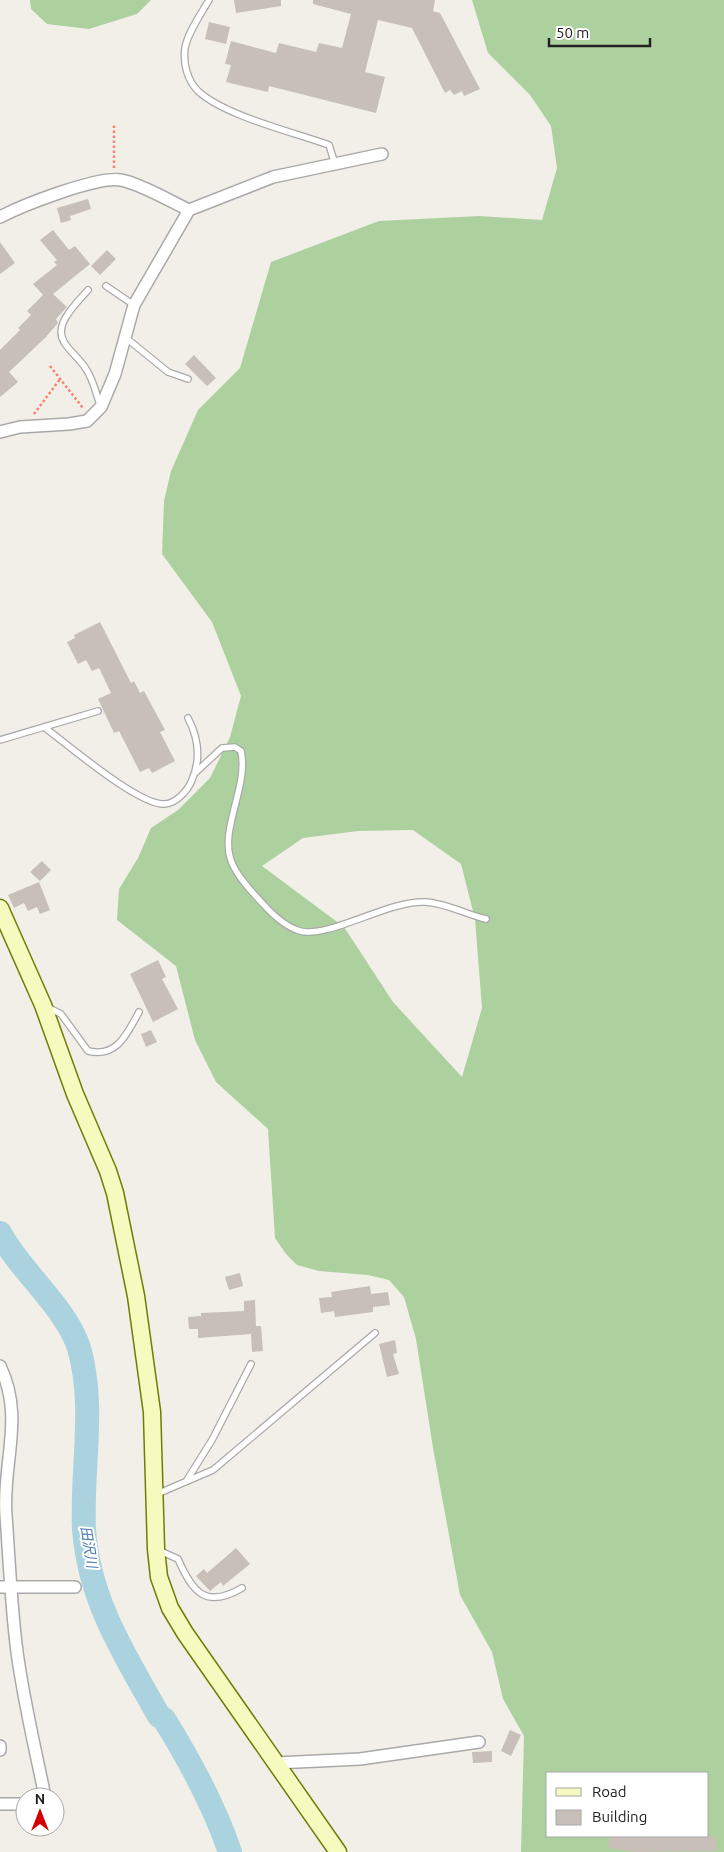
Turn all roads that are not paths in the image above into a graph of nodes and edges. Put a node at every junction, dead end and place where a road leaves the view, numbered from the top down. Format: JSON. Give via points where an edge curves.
{"nodes":[{"id":1,"x":209,"y":0,"type":"edge"},
{"id":2,"x":382,"y":154,"type":"dead end"},
{"id":3,"x":335,"y":164,"type":"junction"},
{"id":4,"x":189,"y":210,"type":"junction"},
{"id":5,"x":0,"y":217,"type":"edge"},
{"id":6,"x":106,"y":286,"type":"dead end"},
{"id":7,"x":88,"y":290,"type":"dead end"},
{"id":8,"x":134,"y":305,"type":"junction"},
{"id":9,"x":125,"y":337,"type":"junction"},
{"id":10,"x":188,"y":379,"type":"dead end"},
{"id":11,"x":101,"y":407,"type":"junction"},
{"id":12,"x":0,"y":432,"type":"edge"},
{"id":13,"x":98,"y":712,"type":"dead end"},
{"id":14,"x":188,"y":718,"type":"dead end"},
{"id":15,"x":44,"y":728,"type":"junction"},
{"id":16,"x":0,"y":740,"type":"edge"},
{"id":17,"x":195,"y":773,"type":"junction"},
{"id":18,"x":0,"y":908,"type":"edge"},
{"id":19,"x":486,"y":919,"type":"dead end"},
{"id":20,"x":43,"y":1005,"type":"junction"},
{"id":21,"x":139,"y":1012,"type":"dead end"},
{"id":22,"x":375,"y":1333,"type":"dead end"},
{"id":23,"x":251,"y":1364,"type":"dead end"},
{"id":24,"x":0,"y":1366,"type":"edge"},
{"id":25,"x":187,"y":1480,"type":"junction"},
{"id":26,"x":155,"y":1495,"type":"junction"},
{"id":27,"x":156,"y":1549,"type":"junction"},
{"id":28,"x":6,"y":1587,"type":"edge"},
{"id":29,"x":74,"y":1587,"type":"dead end"},
{"id":30,"x":242,"y":1588,"type":"dead end"},
{"id":31,"x":479,"y":1742,"type":"dead end"},
{"id":32,"x":276,"y":1763,"type":"junction"},
{"id":33,"x":43,"y":1787,"type":"edge"},
{"id":34,"x":0,"y":1804,"type":"edge"},
{"id":35,"x":15,"y":1804,"type":"edge"},
{"id":36,"x":338,"y":1852,"type":"edge"}],
"edges":[{"from":1,"to":3,"type":"lane","via":[[186,47],[185,66],[197,90],[241,114],[329,145]]},
{"from":2,"to":3,"type":"street"},
{"from":3,"to":4,"type":"street","via":[[273,177]]},
{"from":4,"to":5,"type":"street","via":[[122,180],[107,180]]},
{"from":4,"to":8,"type":"street"},
{"from":6,"to":8,"type":"lane"},
{"from":7,"to":11,"type":"lane","via":[[68,315],[62,325],[62,333],[63,340],[88,372]]},
{"from":8,"to":9,"type":"street"},
{"from":9,"to":10,"type":"lane","via":[[168,372]]},
{"from":9,"to":11,"type":"street","via":[[116,374]]},
{"from":11,"to":12,"type":"street","via":[[87,420]]},
{"from":13,"to":15,"type":"lane"},
{"from":14,"to":17,"type":"lane","via":[[197,736]]},
{"from":15,"to":16,"type":"lane"},
{"from":15,"to":17,"type":"lane","via":[[148,800],[171,803],[185,791]]},
{"from":17,"to":19,"type":"lane","via":[[222,748],[235,747],[241,751],[242,767],[229,848],[232,863],[248,888],[286,926],[302,932],[317,932],[398,905],[424,902],[454,907]]},
{"from":18,"to":20,"type":"street"},
{"from":20,"to":21,"type":"lane","via":[[60,1014],[88,1051],[98,1054],[108,1052],[124,1040]]},
{"from":20,"to":26,"type":"street","via":[[75,1094],[108,1171],[123,1225],[152,1412]]},
{"from":22,"to":25,"type":"lane","via":[[213,1470]]},
{"from":23,"to":25,"type":"lane","via":[[212,1440]]},
{"from":24,"to":28,"type":"street","via":[[12,1399],[13,1424],[6,1482]]},
{"from":25,"to":26,"type":"lane"},
{"from":26,"to":27,"type":"street"},
{"from":27,"to":30,"type":"lane","via":[[178,1559],[187,1580],[207,1598],[229,1595]]},
{"from":27,"to":32,"type":"street","via":[[162,1588],[170,1608]]},
{"from":28,"to":29,"type":"street"},
{"from":28,"to":33,"type":"street"},
{"from":31,"to":32,"type":"street","via":[[360,1759]]},
{"from":32,"to":36,"type":"street"},
{"from":34,"to":35,"type":"street"}]}
